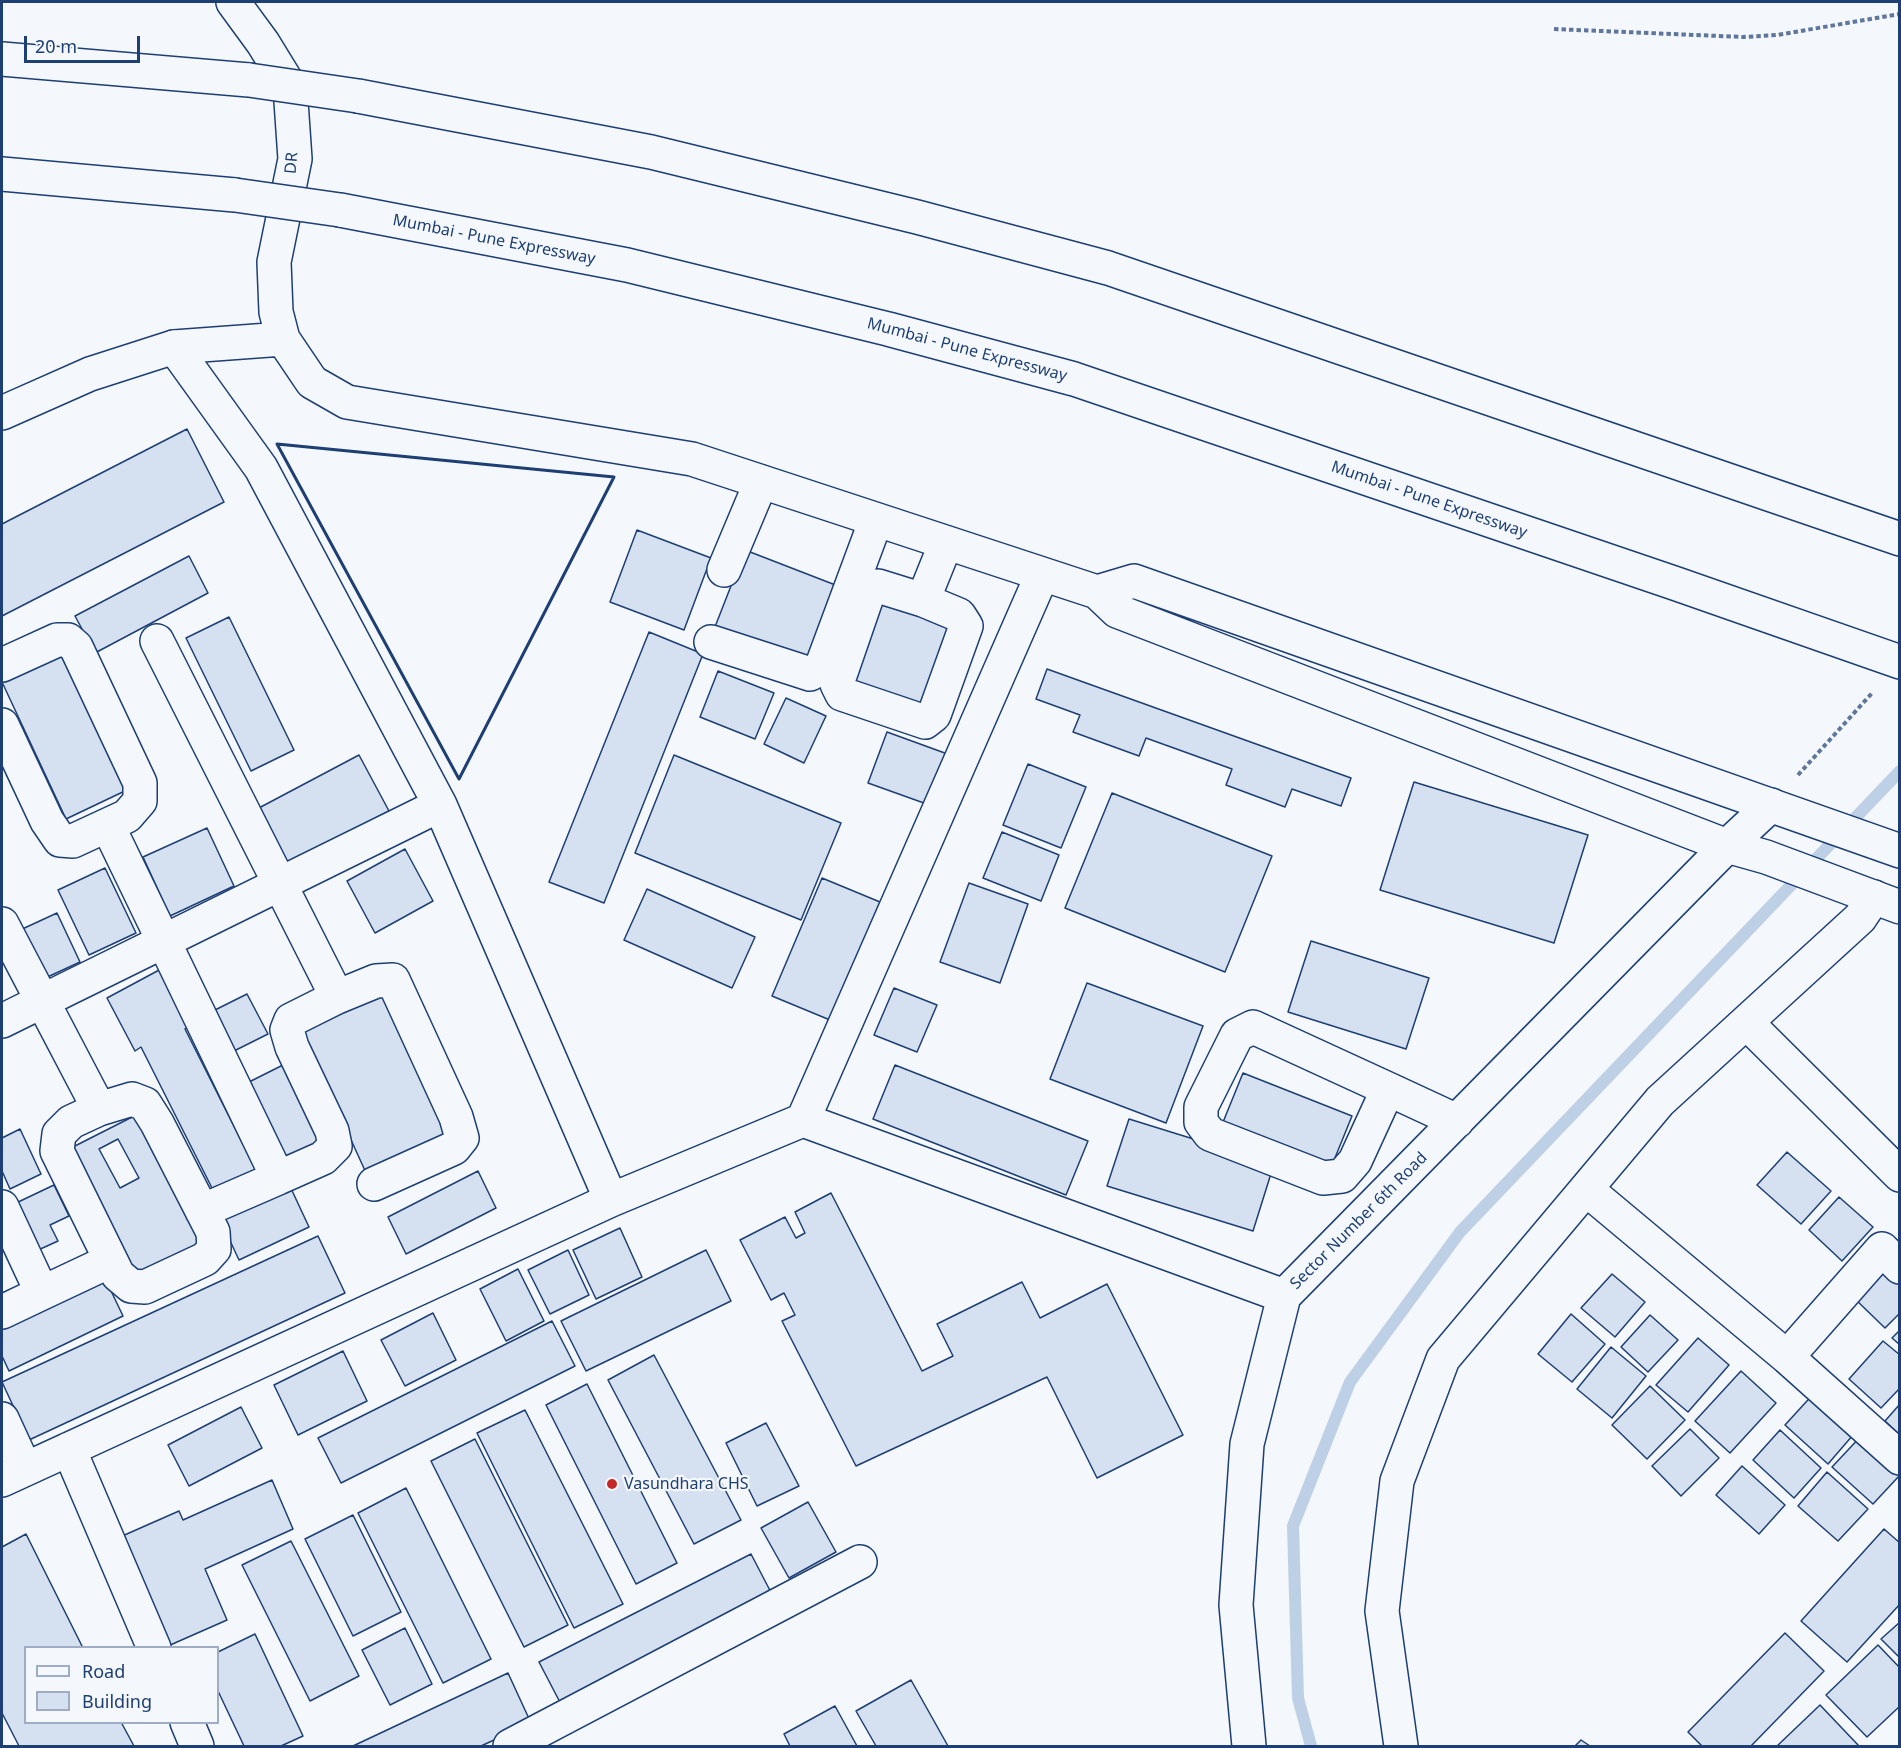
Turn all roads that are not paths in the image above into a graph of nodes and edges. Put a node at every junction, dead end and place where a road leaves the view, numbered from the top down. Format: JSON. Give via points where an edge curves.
{"nodes":[{"id":1,"x":233,"y":2,"type":"edge"},
{"id":2,"x":2,"y":59,"type":"edge"},
{"id":3,"x":2,"y":174,"type":"edge"},
{"id":4,"x":284,"y":339,"type":"junction"},
{"id":5,"x":174,"y":347,"type":"junction"},
{"id":6,"x":2,"y":413,"type":"edge"},
{"id":7,"x":761,"y":482,"type":"junction"},
{"id":8,"x":876,"y":520,"type":"junction"},
{"id":9,"x":1899,"y":539,"type":"edge"},
{"id":10,"x":946,"y":543,"type":"junction"},
{"id":11,"x":724,"y":570,"type":"dead end"},
{"id":12,"x":1042,"y":576,"type":"junction"},
{"id":13,"x":1096,"y":592,"type":"junction"},
{"id":14,"x":923,"y":600,"type":"dead end"},
{"id":15,"x":157,"y":641,"type":"dead end"},
{"id":16,"x":711,"y":642,"type":"dead end"},
{"id":17,"x":1899,"y":662,"type":"edge"},
{"id":18,"x":2,"y":665,"type":"edge"},
{"id":19,"x":2,"y":725,"type":"edge"},
{"id":20,"x":1771,"y":805,"type":"junction"},
{"id":21,"x":440,"y":806,"type":"junction"},
{"id":22,"x":108,"y":826,"type":"junction"},
{"id":23,"x":1727,"y":846,"type":"junction"},
{"id":24,"x":1899,"y":851,"type":"edge"},
{"id":25,"x":280,"y":884,"type":"junction"},
{"id":26,"x":1874,"y":897,"type":"edge"},
{"id":27,"x":2,"y":924,"type":"edge"},
{"id":28,"x":164,"y":941,"type":"junction"},
{"id":29,"x":337,"y":997,"type":"junction"},
{"id":30,"x":41,"y":1002,"type":"junction"},
{"id":31,"x":2,"y":1021,"type":"edge"},
{"id":32,"x":1747,"y":1023,"type":"junction"},
{"id":33,"x":1388,"y":1089,"type":"junction"},
{"id":34,"x":99,"y":1110,"type":"junction"},
{"id":35,"x":802,"y":1120,"type":"junction"},
{"id":36,"x":1457,"y":1121,"type":"junction"},
{"id":37,"x":1899,"y":1175,"type":"edge"},
{"id":38,"x":278,"y":1178,"type":"junction"},
{"id":39,"x":374,"y":1184,"type":"dead end"},
{"id":40,"x":1586,"y":1189,"type":"junction"},
{"id":41,"x":611,"y":1200,"type":"junction"},
{"id":42,"x":2,"y":1207,"type":"edge"},
{"id":43,"x":202,"y":1211,"type":"junction"},
{"id":44,"x":1894,"y":1249,"type":"edge"},
{"id":45,"x":110,"y":1261,"type":"junction"},
{"id":46,"x":42,"y":1293,"type":"junction"},
{"id":47,"x":1284,"y":1296,"type":"junction"},
{"id":48,"x":2,"y":1312,"type":"edge"},
{"id":49,"x":1787,"y":1357,"type":"junction"},
{"id":50,"x":2,"y":1419,"type":"edge"},
{"id":51,"x":69,"y":1449,"type":"junction"},
{"id":52,"x":1899,"y":1458,"type":"edge"},
{"id":53,"x":13,"y":1475,"type":"edge"},
{"id":54,"x":860,"y":1562,"type":"dead end"},
{"id":55,"x":154,"y":1646,"type":"edge"},
{"id":56,"x":188,"y":1724,"type":"edge"},
{"id":57,"x":197,"y":1746,"type":"edge"},
{"id":58,"x":510,"y":1746,"type":"edge"},
{"id":59,"x":1249,"y":1746,"type":"edge"},
{"id":60,"x":1401,"y":1746,"type":"edge"}],
"edges":[{"from":1,"to":4,"type":"main road","name":"DR","via":[[290,87],[295,159],[274,262],[276,312]]},
{"from":2,"to":9,"type":"main road","bridge":true,"via":[[249,80],[358,96],[651,152],[917,217],[1108,268]]},
{"from":3,"to":17,"type":"main road","name":"Mumbai - Pune Expressway","bridge":true,"via":[[235,195],[340,210],[627,265],[888,329],[1074,379]]},
{"from":4,"to":5,"type":"main road"},
{"from":4,"to":7,"type":"main road","name":"DR","via":[[312,382],[347,402],[692,459]]},
{"from":5,"to":6,"type":"main road","via":[[90,374]]},
{"from":5,"to":21,"type":"main road","via":[[261,468]]},
{"from":7,"to":8,"type":"main road","name":"DR"},
{"from":7,"to":11,"type":"main road"},
{"from":8,"to":10,"type":"main road","name":"DR"},
{"from":8,"to":16,"type":"main road","via":[[821,668],[810,674]]},
{"from":10,"to":12,"type":"main road","name":"DR"},
{"from":10,"to":14,"type":"main road"},
{"from":12,"to":13,"type":"main road","name":"DR"},
{"from":12,"to":35,"type":"main road"},
{"from":13,"to":20,"type":"main road","via":[[1134,581]]},
{"from":13,"to":23,"type":"main road","via":[[1117,610]]},
{"from":15,"to":25,"type":"main road"},
{"from":18,"to":22,"type":"main road","via":[[57,640],[68,640],[76,647],[140,783],[140,801],[127,816]]},
{"from":19,"to":22,"type":"main road","via":[[60,840],[73,841]]},
{"from":20,"to":23,"type":"main road","name":"Sector Number 6th Road"},
{"from":20,"to":24,"type":"main road"},
{"from":21,"to":25,"type":"main road"},
{"from":21,"to":41,"type":"main road"},
{"from":22,"to":28,"type":"main road"},
{"from":23,"to":26,"type":"main road"},
{"from":23,"to":36,"type":"main road","name":"Sector Number 6th Road"},
{"from":25,"to":28,"type":"main road"},
{"from":25,"to":29,"type":"main road"},
{"from":26,"to":32,"type":"main road","via":[[1860,918]]},
{"from":27,"to":30,"type":"main road"},
{"from":28,"to":30,"type":"main road"},
{"from":28,"to":38,"type":"main road"},
{"from":29,"to":38,"type":"main road","via":[[291,1020],[287,1030],[335,1146],[323,1158]]},
{"from":29,"to":39,"type":"main road","via":[[376,981],[393,980],[462,1138],[454,1148]]},
{"from":30,"to":31,"type":"main road"},
{"from":30,"to":34,"type":"main road"},
{"from":32,"to":37,"type":"main road"},
{"from":32,"to":40,"type":"main road","via":[[1660,1101]]},
{"from":33,"to":33,"type":"main road","via":[[1253,1027],[1237,1035],[1201,1107],[1201,1122],[1210,1134],[1323,1178],[1342,1176],[1355,1161]]},
{"from":33,"to":36,"type":"main road"},
{"from":34,"to":43,"type":"main road","via":[[132,1099],[145,1104]]},
{"from":34,"to":45,"type":"main road","via":[[71,1122],[59,1134],[57,1151]]},
{"from":35,"to":41,"type":"main road"},
{"from":35,"to":47,"type":"main road"},
{"from":36,"to":47,"type":"main road","name":"Sector Number 6th Road"},
{"from":38,"to":43,"type":"main road"},
{"from":40,"to":49,"type":"main road"},
{"from":40,"to":60,"type":"main road","via":[[1443,1359],[1397,1482],[1382,1611]]},
{"from":41,"to":51,"type":"main road"},
{"from":42,"to":46,"type":"main road"},
{"from":43,"to":45,"type":"main road","via":[[213,1232],[214,1249],[205,1259],[145,1287],[131,1286],[117,1275]]},
{"from":44,"to":49,"type":"main road"},
{"from":45,"to":46,"type":"main road"},
{"from":46,"to":48,"type":"main road"},
{"from":47,"to":59,"type":"main road","name":"Sector Number 6th Road","via":[[1247,1444],[1236,1605]]},
{"from":49,"to":52,"type":"main road"},
{"from":50,"to":53,"type":"main road"},
{"from":51,"to":53,"type":"main road"},
{"from":51,"to":55,"type":"main road"},
{"from":54,"to":58,"type":"main road"},
{"from":56,"to":57,"type":"main road"}]}
